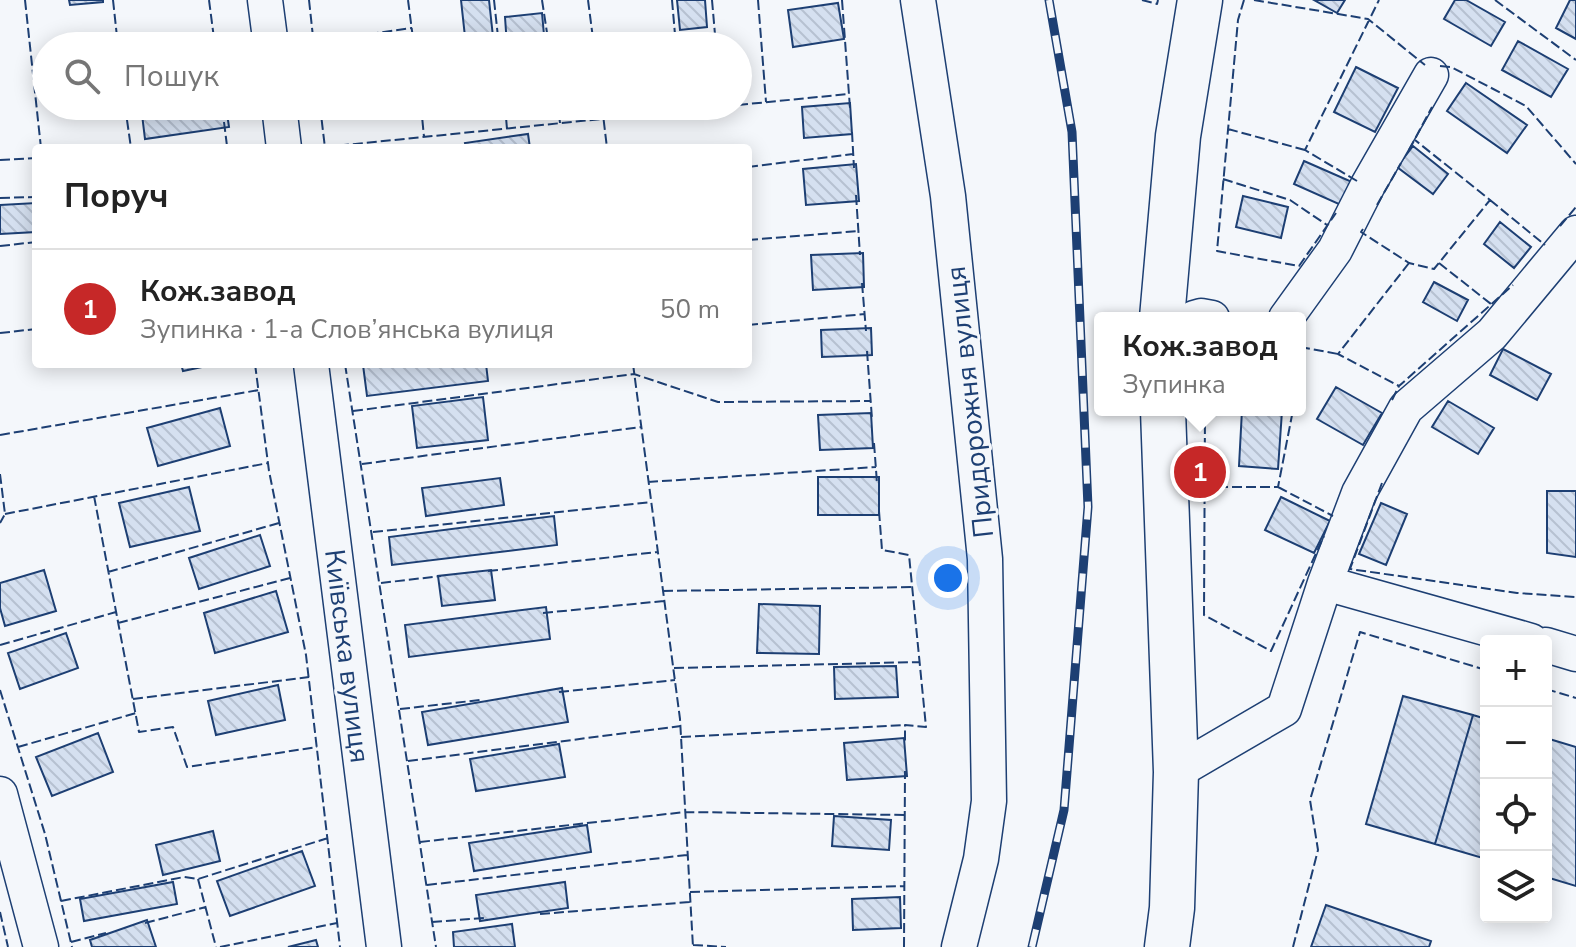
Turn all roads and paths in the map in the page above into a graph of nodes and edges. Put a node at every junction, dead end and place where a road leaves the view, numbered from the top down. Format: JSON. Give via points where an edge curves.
{"nodes":[{"id":1,"x":265,"y":0,"type":"edge"},
{"id":2,"x":918,"y":0,"type":"edge"},
{"id":3,"x":1200,"y":0,"type":"edge"},
{"id":4,"x":269,"y":32,"type":"edge"},
{"id":5,"x":1431,"y":75,"type":"dead end"},
{"id":6,"x":281,"y":120,"type":"edge"},
{"id":7,"x":284,"y":144,"type":"edge"},
{"id":8,"x":1576,"y":233,"type":"edge"},
{"id":9,"x":1163,"y":312,"type":"edge"},
{"id":10,"x":1290,"y":312,"type":"edge"},
{"id":11,"x":312,"y":368,"type":"edge"},
{"id":12,"x":1163,"y":416,"type":"edge"},
{"id":13,"x":1325,"y":583,"type":"junction"},
{"id":14,"x":1510,"y":635,"type":"edge"},
{"id":15,"x":1552,"y":647,"type":"edge"},
{"id":16,"x":1576,"y":654,"type":"edge"},
{"id":17,"x":1176,"y":772,"type":"junction"},
{"id":18,"x":0,"y":794,"type":"edge"},
{"id":19,"x":41,"y":947,"type":"edge"},
{"id":20,"x":384,"y":947,"type":"edge"},
{"id":21,"x":959,"y":947,"type":"edge"},
{"id":22,"x":1167,"y":947,"type":"edge"}],
"edges":[{"from":1,"to":4,"type":"street"},
{"from":2,"to":21,"type":"street","name":"Придорожня вулиця","via":[[948,196],[985,559],[989,801]]},
{"from":3,"to":9,"type":"street","via":[[1178,136]]},
{"from":5,"to":10,"type":"street","via":[[1335,250]]},
{"from":6,"to":7,"type":"street"},
{"from":8,"to":13,"type":"street","via":[[1492,334],[1406,408],[1359,493]]},
{"from":11,"to":20,"type":"street","name":"Київська вулиця"},
{"from":12,"to":17,"type":"street"},
{"from":13,"to":14,"type":"street"},
{"from":13,"to":17,"type":"street","via":[[1284,709]]},
{"from":15,"to":16,"type":"street"},
{"from":17,"to":22,"type":"street"},
{"from":18,"to":19,"type":"street"}]}
